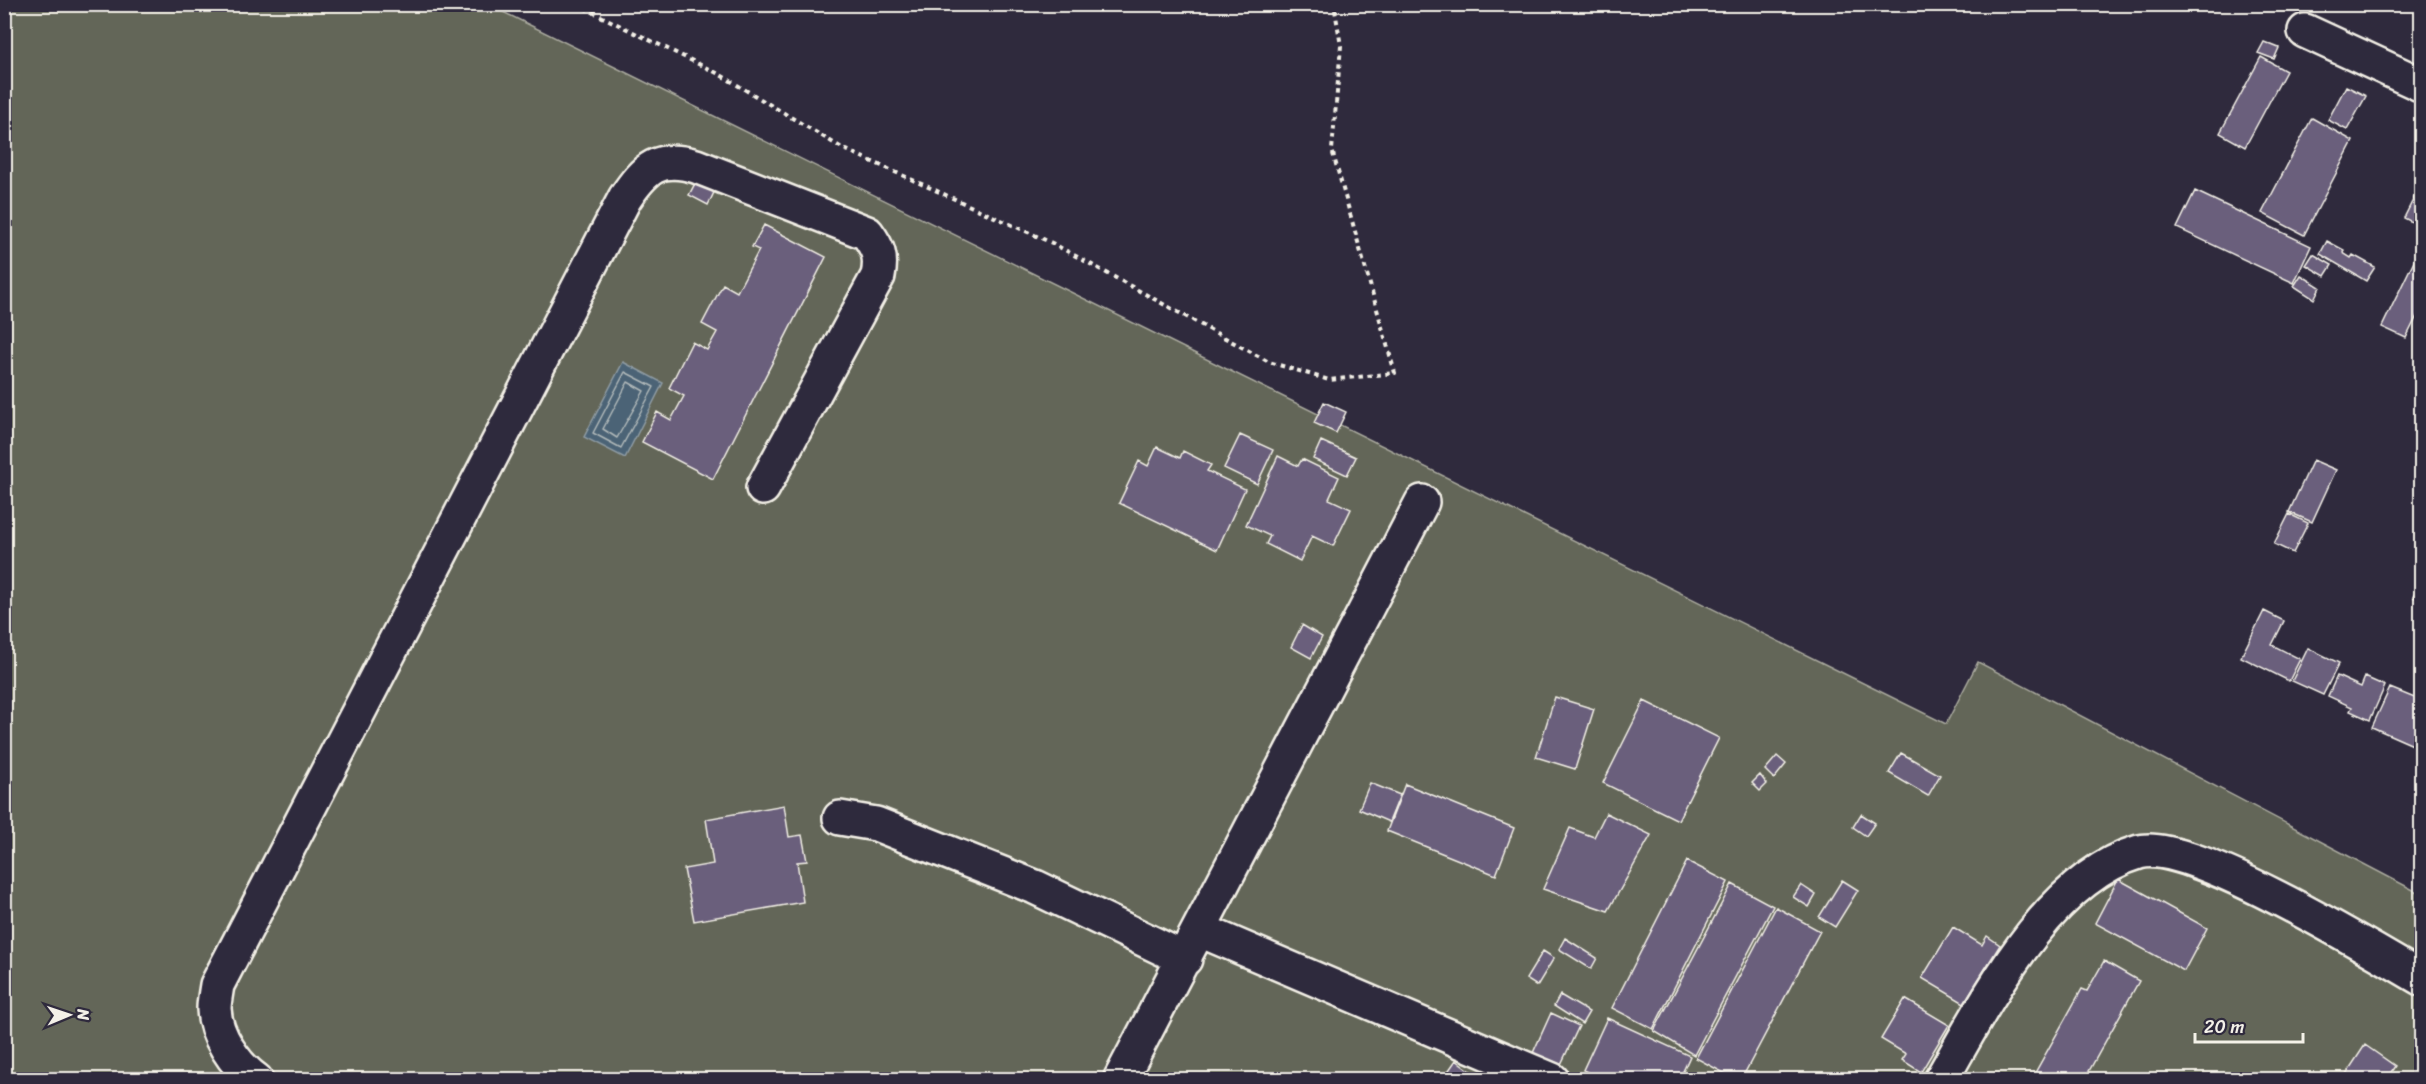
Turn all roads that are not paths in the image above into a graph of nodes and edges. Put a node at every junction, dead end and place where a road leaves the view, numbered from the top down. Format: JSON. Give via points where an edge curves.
{"nodes":[{"id":1,"x":2306,"y":31,"type":"dead end"},
{"id":2,"x":2421,"y":85,"type":"edge"},
{"id":3,"x":763,"y":488,"type":"dead end"},
{"id":4,"x":1422,"y":502,"type":"dead end"},
{"id":5,"x":840,"y":818,"type":"dead end"},
{"id":6,"x":1200,"y":930,"type":"junction"},
{"id":7,"x":1185,"y":959,"type":"junction"},
{"id":8,"x":2421,"y":979,"type":"edge"},
{"id":9,"x":256,"y":1080,"type":"edge"},
{"id":10,"x":1120,"y":1080,"type":"edge"},
{"id":11,"x":1552,"y":1080,"type":"edge"},
{"id":12,"x":1941,"y":1080,"type":"edge"}],
"edges":[{"from":1,"to":2,"type":"street"},
{"from":3,"to":9,"type":"street","via":[[878,276],[878,247],[867,233],[696,166],[670,161],[655,165],[638,177],[625,198],[217,985],[214,1009],[226,1046],[241,1069]]},
{"from":4,"to":6,"type":"street"},
{"from":5,"to":7,"type":"street","via":[[876,824],[1035,887]]},
{"from":6,"to":7,"type":"street"},
{"from":6,"to":11,"type":"street"},
{"from":7,"to":10,"type":"street"},
{"from":8,"to":12,"type":"street","via":[[2316,916],[2180,855],[2141,852],[2103,868],[2073,889],[2033,931]]}]}
